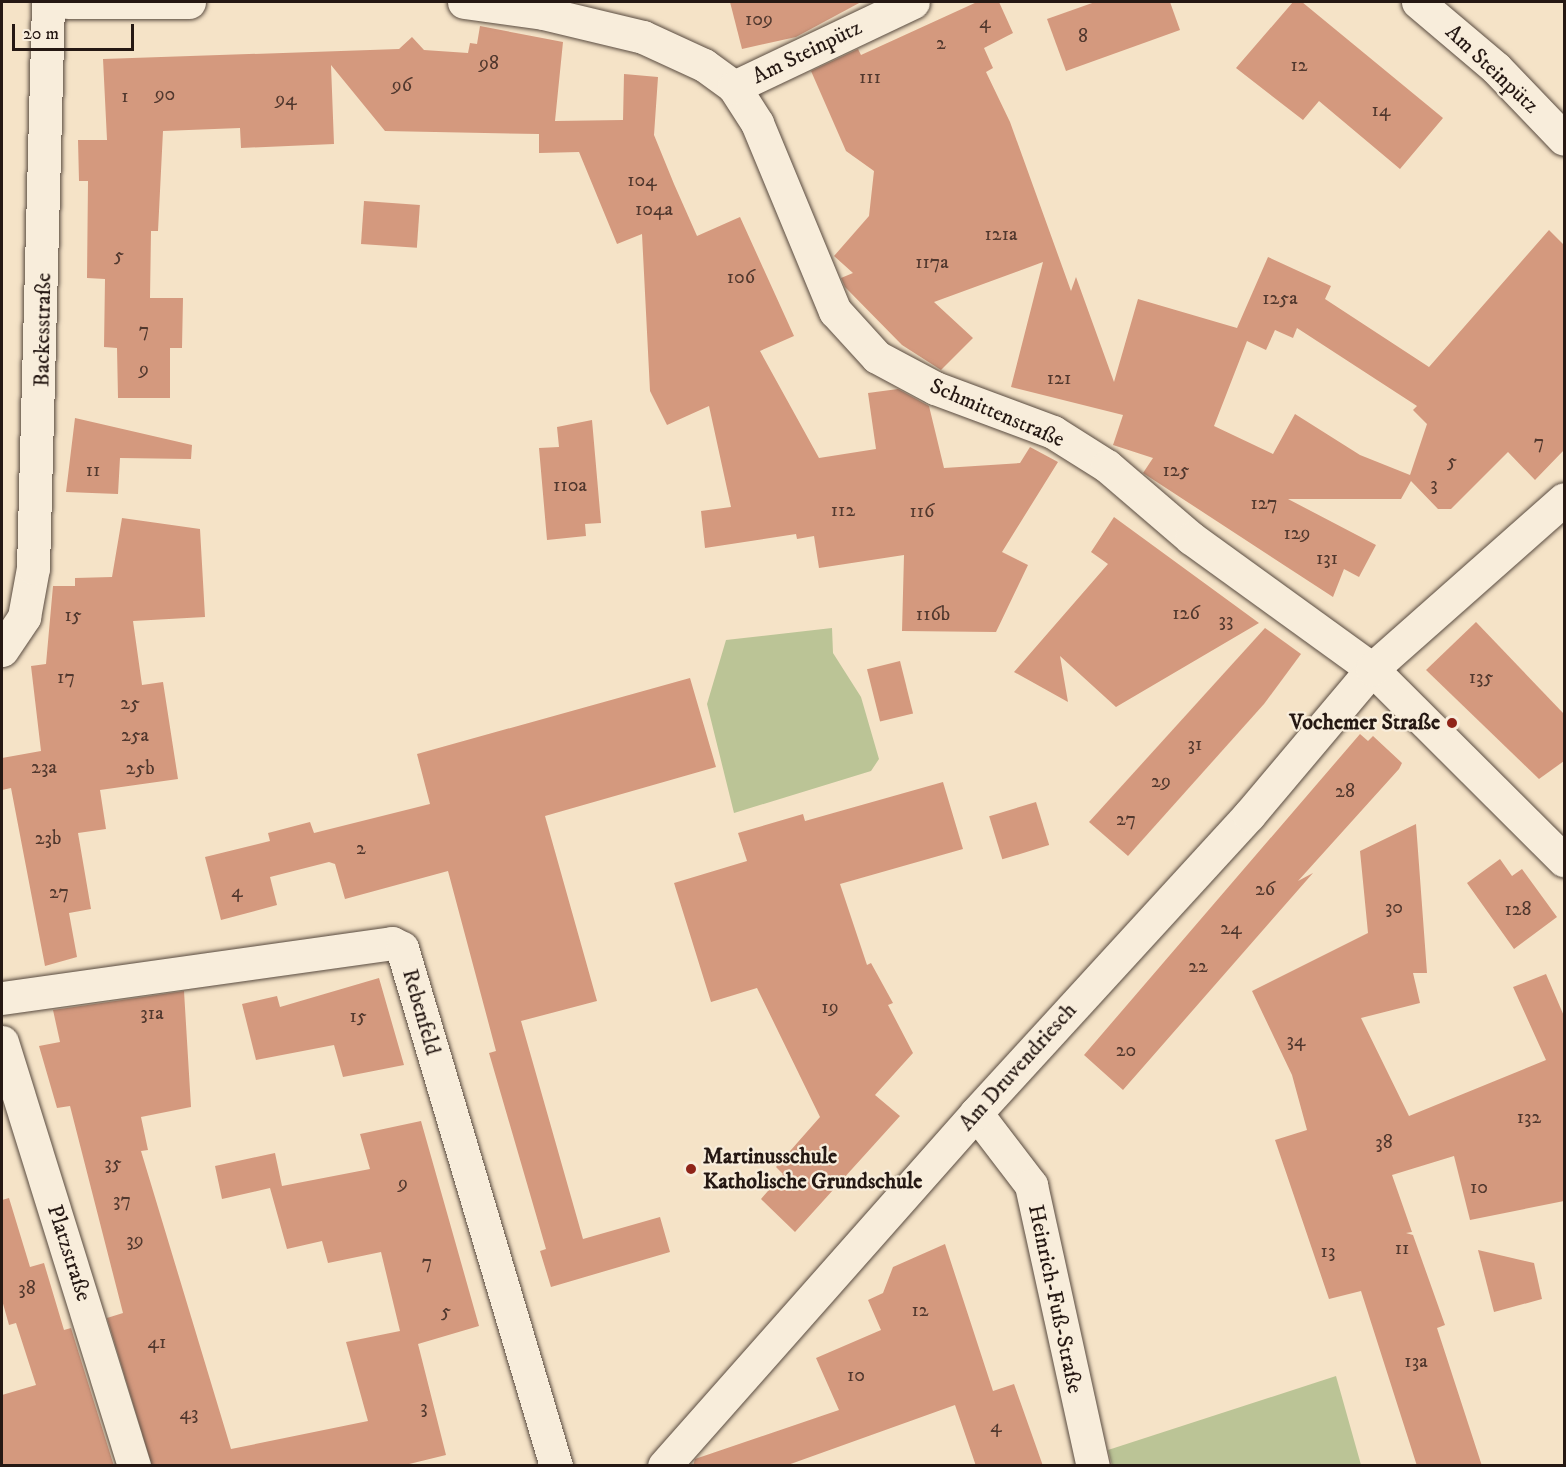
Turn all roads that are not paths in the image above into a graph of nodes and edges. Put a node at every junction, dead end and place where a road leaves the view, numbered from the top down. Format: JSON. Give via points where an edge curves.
{"nodes":[{"id":1,"x":48,"y":2,"type":"edge"},
{"id":2,"x":68,"y":2,"type":"edge"},
{"id":3,"x":189,"y":2,"type":"edge"},
{"id":4,"x":464,"y":2,"type":"edge"},
{"id":5,"x":913,"y":2,"type":"edge"},
{"id":6,"x":1418,"y":2,"type":"edge"},
{"id":7,"x":734,"y":87,"type":"junction"},
{"id":8,"x":1564,"y":140,"type":"edge"},
{"id":9,"x":1564,"y":499,"type":"edge"},
{"id":10,"x":2,"y":650,"type":"edge"},
{"id":11,"x":1372,"y":669,"type":"junction"},
{"id":12,"x":1564,"y":860,"type":"edge"},
{"id":13,"x":2,"y":998,"type":"edge"},
{"id":14,"x":2,"y":1042,"type":"edge"},
{"id":15,"x":976,"y":1113,"type":"junction"},
{"id":16,"x":134,"y":1466,"type":"edge"},
{"id":17,"x":556,"y":1466,"type":"edge"},
{"id":18,"x":664,"y":1466,"type":"edge"},
{"id":19,"x":1093,"y":1466,"type":"edge"}],
"edges":[{"from":1,"to":10,"type":"street","name":"Backesstraße","via":[[33,568],[24,617]]},
{"from":2,"to":3,"type":"street"},
{"from":4,"to":7,"type":"street","name":"Schmittenstraße","via":[[543,13],[642,37],[704,65]]},
{"from":5,"to":7,"type":"street","name":"Am Steinpütz"},
{"from":6,"to":8,"type":"street","name":"Am Steinpütz","via":[[1496,68]]},
{"from":7,"to":11,"type":"street","name":"Schmittenstraße","via":[[757,123],[835,311],[876,357],[935,388],[1053,432],[1107,466],[1191,538]]},
{"from":9,"to":11,"type":"street"},
{"from":11,"to":12,"type":"street","name":"Schmittenstraße"},
{"from":11,"to":15,"type":"street","name":"Am Druvendriesch","via":[[1250,815]]},
{"from":13,"to":17,"type":"street","name":"Rebenfeld","via":[[392,943],[402,948]]},
{"from":14,"to":16,"type":"street","name":"Platzstraße"},
{"from":15,"to":18,"type":"street","name":"Am Druvendriesch"},
{"from":15,"to":19,"type":"street","name":"Heinrich-Fuß-Straße","via":[[1031,1185]]}]}
